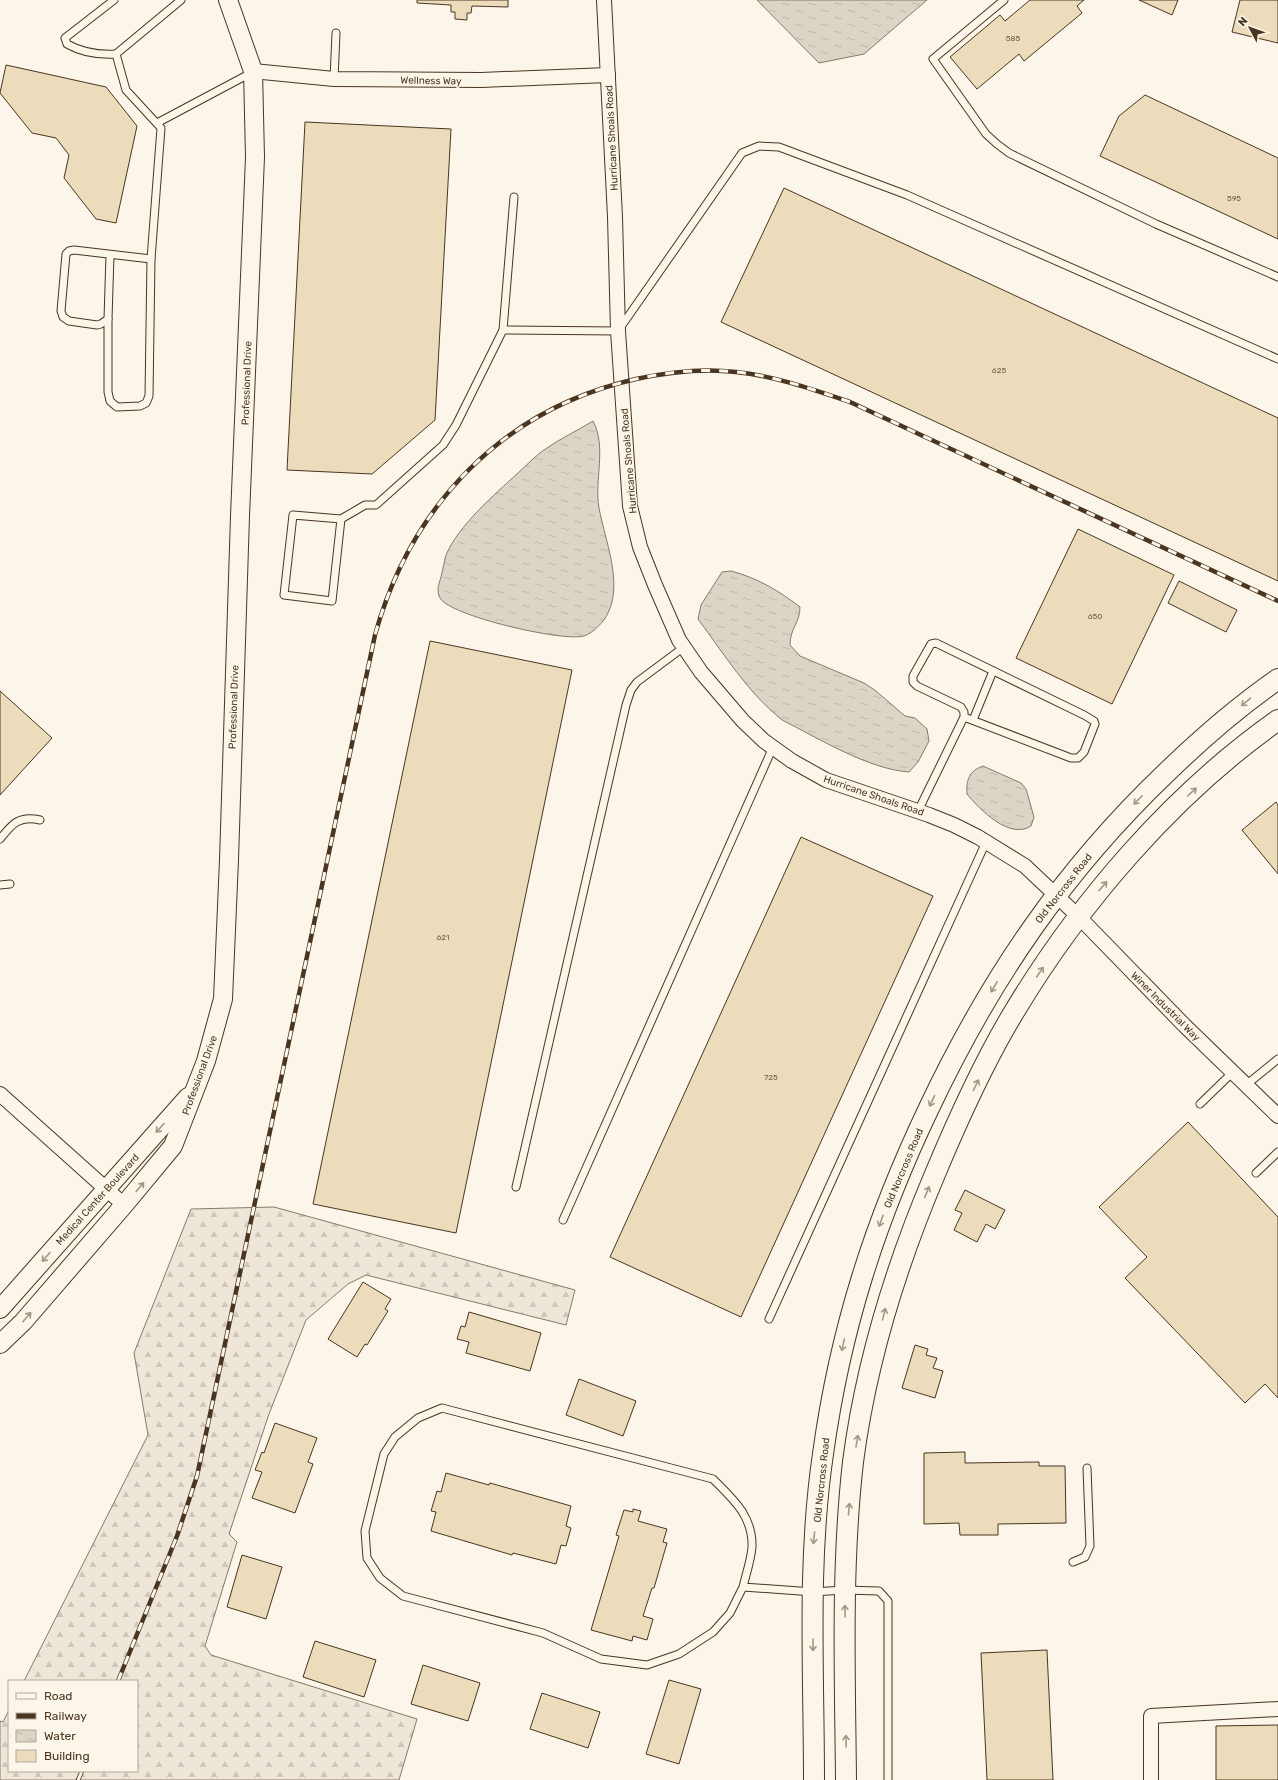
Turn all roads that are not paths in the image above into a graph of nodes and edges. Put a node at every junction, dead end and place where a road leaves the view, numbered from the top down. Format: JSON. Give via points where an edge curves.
{"nodes":[{"id":1,"x":114,"y":0,"type":"edge"},
{"id":2,"x":181,"y":0,"type":"edge"},
{"id":3,"x":228,"y":0,"type":"edge"},
{"id":4,"x":604,"y":0,"type":"edge"},
{"id":5,"x":1004,"y":0,"type":"edge"},
{"id":6,"x":336,"y":33,"type":"dead end"},
{"id":7,"x":116,"y":54,"type":"junction"},
{"id":8,"x":253,"y":72,"type":"junction"},
{"id":9,"x":608,"y":75,"type":"junction"},
{"id":10,"x":334,"y":79,"type":"junction"},
{"id":11,"x":156,"y":123,"type":"junction"},
{"id":12,"x":514,"y":196,"type":"dead end"},
{"id":13,"x":110,"y":255,"type":"junction"},
{"id":14,"x":151,"y":259,"type":"junction"},
{"id":15,"x":1278,"y":277,"type":"edge"},
{"id":16,"x":108,"y":319,"type":"junction"},
{"id":17,"x":502,"y":330,"type":"junction"},
{"id":18,"x":618,"y":331,"type":"junction"},
{"id":19,"x":1278,"y":360,"type":"edge"},
{"id":20,"x":341,"y":519,"type":"junction"},
{"id":21,"x":684,"y":647,"type":"junction"},
{"id":22,"x":993,"y":671,"type":"junction"},
{"id":23,"x":1278,"y":679,"type":"edge"},
{"id":24,"x":964,"y":717,"type":"junction"},
{"id":25,"x":973,"y":720,"type":"junction"},
{"id":26,"x":1278,"y":720,"type":"edge"},
{"id":27,"x":773,"y":747,"type":"junction"},
{"id":28,"x":918,"y":811,"type":"junction"},
{"id":29,"x":40,"y":820,"type":"dead end"},
{"id":30,"x":0,"y":839,"type":"edge"},
{"id":31,"x":986,"y":842,"type":"junction"},
{"id":32,"x":10,"y":884,"type":"dead end"},
{"id":33,"x":0,"y":885,"type":"edge"},
{"id":34,"x":1056,"y":895,"type":"junction"},
{"id":35,"x":1079,"y":917,"type":"junction"},
{"id":36,"x":1278,"y":1059,"type":"edge"},
{"id":37,"x":1233,"y":1072,"type":"junction"},
{"id":38,"x":1246,"y":1085,"type":"junction"},
{"id":39,"x":195,"y":1089,"type":"junction"},
{"id":40,"x":0,"y":1094,"type":"edge"},
{"id":41,"x":1200,"y":1104,"type":"dead end"},
{"id":42,"x":1277,"y":1113,"type":"edge"},
{"id":43,"x":1278,"y":1152,"type":"edge"},
{"id":44,"x":1256,"y":1173,"type":"dead end"},
{"id":45,"x":516,"y":1187,"type":"dead end"},
{"id":46,"x":107,"y":1188,"type":"junction"},
{"id":47,"x":124,"y":1205,"type":"junction"},
{"id":48,"x":563,"y":1220,"type":"dead end"},
{"id":49,"x":0,"y":1309,"type":"edge"},
{"id":50,"x":769,"y":1319,"type":"dead end"},
{"id":51,"x":0,"y":1344,"type":"edge"},
{"id":52,"x":1087,"y":1468,"type":"dead end"},
{"id":53,"x":1073,"y":1562,"type":"dead end"},
{"id":54,"x":743,"y":1587,"type":"junction"},
{"id":55,"x":844,"y":1590,"type":"junction"},
{"id":56,"x":813,"y":1592,"type":"junction"},
{"id":57,"x":1278,"y":1709,"type":"edge"},
{"id":58,"x":814,"y":1780,"type":"edge"},
{"id":59,"x":846,"y":1780,"type":"edge"},
{"id":60,"x":888,"y":1780,"type":"edge"},
{"id":61,"x":1151,"y":1780,"type":"edge"}],
"edges":[{"from":1,"to":7,"type":"lane","via":[[65,38],[67,44],[73,47],[101,55]]},
{"from":2,"to":7,"type":"lane"},
{"from":3,"to":8,"type":"street","name":"Professional Drive"},
{"from":4,"to":9,"type":"street","name":"Hurricane Shoals Road"},
{"from":5,"to":15,"type":"lane","via":[[934,59],[986,134],[1010,153],[1156,224]]},
{"from":6,"to":10,"type":"lane"},
{"from":7,"to":11,"type":"lane","via":[[126,90]]},
{"from":8,"to":10,"type":"street","name":"Wellness Way"},
{"from":8,"to":11,"type":"lane"},
{"from":8,"to":39,"type":"street","name":"Professional Drive","via":[[255,157],[223,999],[213,1038]]},
{"from":9,"to":10,"type":"street","name":"Wellness Way","via":[[481,80]]},
{"from":9,"to":18,"type":"street","name":"Hurricane Shoals Road"},
{"from":11,"to":14,"type":"lane","via":[[161,128]]},
{"from":12,"to":17,"type":"lane"},
{"from":13,"to":14,"type":"lane"},
{"from":13,"to":16,"type":"lane"},
{"from":13,"to":16,"type":"lane","via":[[74,250],[66,254],[61,311],[63,317],[69,321],[97,325]]},
{"from":14,"to":16,"type":"lane","via":[[149,396],[146,403],[140,406],[117,406],[110,401]]},
{"from":17,"to":18,"type":"lane"},
{"from":17,"to":20,"type":"lane","via":[[456,425],[443,445],[376,505],[365,505]]},
{"from":18,"to":19,"type":"lane","via":[[742,153],[758,146],[779,147],[914,198]]},
{"from":18,"to":21,"type":"street","name":"Hurricane Shoals Road","via":[[630,506],[645,560]]},
{"from":20,"to":20,"type":"lane","via":[[332,601],[284,594],[293,515]]},
{"from":21,"to":27,"type":"street","name":"Hurricane Shoals Road","via":[[701,672],[743,721]]},
{"from":21,"to":45,"type":"lane","via":[[637,682],[626,705]]},
{"from":22,"to":24,"type":"lane","via":[[936,643],[927,648],[913,676],[914,682],[917,686],[961,706]]},
{"from":22,"to":25,"type":"lane"},
{"from":22,"to":25,"type":"lane","via":[[1094,721],[1084,752],[1078,758],[1070,758]]},
{"from":23,"to":34,"type":"main road","name":"Old Norcross Road","one_way":true,"via":[[1252,697],[1201,740],[1136,801]]},
{"from":24,"to":25,"type":"lane"},
{"from":24,"to":28,"type":"lane"},
{"from":35,"to":26,"type":"main road","one_way":true,"via":[[1137,847],[1188,795]]},
{"from":27,"to":28,"type":"street","name":"Hurricane Shoals Road","via":[[826,780]]},
{"from":27,"to":48,"type":"lane"},
{"from":28,"to":31,"type":"street","name":"Hurricane Shoals Road","via":[[954,825]]},
{"from":29,"to":30,"type":"lane","via":[[29,817],[12,824]]},
{"from":31,"to":34,"type":"street","name":"Hurricane Shoals Road","via":[[1025,866]]},
{"from":31,"to":50,"type":"lane"},
{"from":32,"to":33,"type":"lane"},
{"from":34,"to":35,"type":"street","name":"Winer Industrial Way"},
{"from":34,"to":56,"type":"main road","name":"Old Norcross Road","one_way":true,"via":[[1014,954],[972,1022],[913,1143],[887,1203],[865,1264],[833,1388],[821,1473],[814,1545]]},
{"from":35,"to":37,"type":"street","name":"Winer Industrial Way"},
{"from":55,"to":35,"type":"main road","one_way":true,"via":[[854,1460],[867,1381],[887,1303],[913,1226],[950,1136],[1000,1038],[1034,980]]},
{"from":36,"to":38,"type":"lane"},
{"from":37,"to":38,"type":"street","name":"Winer Industrial Way"},
{"from":37,"to":41,"type":"lane"},
{"from":38,"to":42,"type":"street","name":"Winer Industrial Way"},
{"from":39,"to":46,"type":"street","name":"Medical Center Boulevard","one_way":true},
{"from":47,"to":39,"type":"street","name":"Professional Drive","one_way":true,"via":[[173,1146]]},
{"from":40,"to":46,"type":"street","via":[[64,1153]]},
{"from":43,"to":44,"type":"lane"},
{"from":46,"to":47,"type":"street"},
{"from":46,"to":49,"type":"street","name":"Medical Center Boulevard","one_way":true},
{"from":51,"to":47,"type":"street","name":"Professional Drive","one_way":true,"via":[[23,1322]]},
{"from":52,"to":53,"type":"lane","via":[[1090,1546],[1085,1557]]},
{"from":54,"to":54,"type":"lane","via":[[730,1613],[713,1632],[679,1654],[647,1665],[601,1659],[543,1633],[403,1596],[380,1578],[367,1558],[365,1531],[384,1454],[395,1437],[418,1418],[442,1408],[713,1479],[739,1505],[749,1526],[752,1548]]},
{"from":54,"to":56,"type":"lane"},
{"from":55,"to":56,"type":"lane"},
{"from":59,"to":55,"type":"main road","one_way":true},
{"from":55,"to":60,"type":"lane","via":[[879,1591],[888,1601]]},
{"from":56,"to":58,"type":"main road","name":"Old Norcross Road","one_way":true},
{"from":57,"to":61,"type":"street","via":[[1151,1716]]}]}
